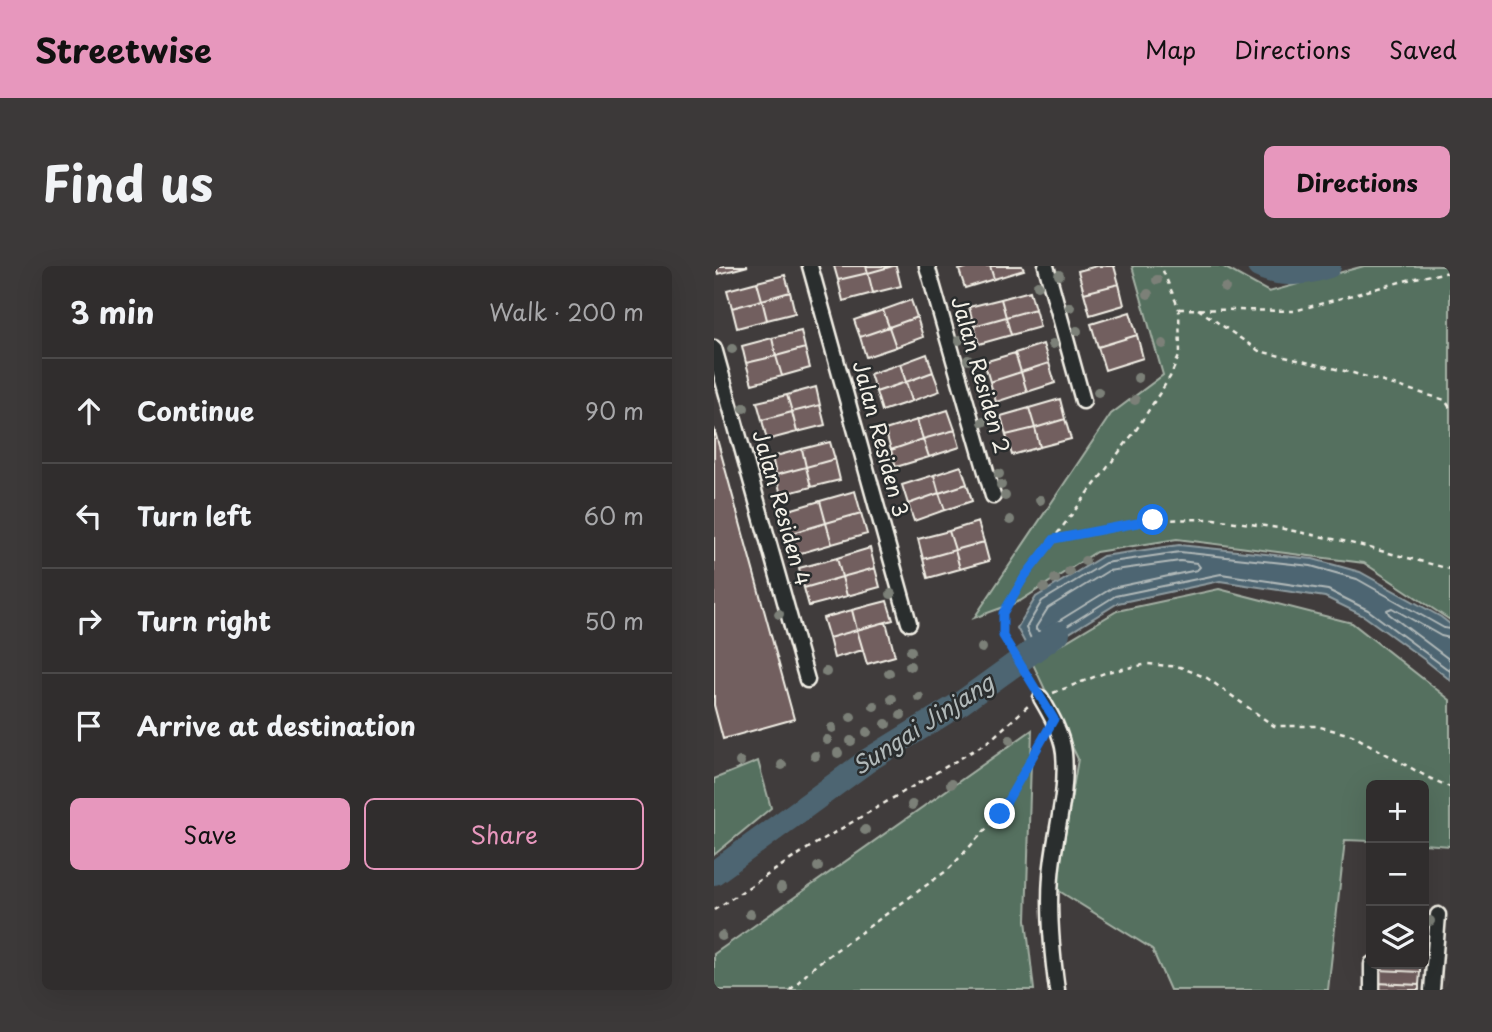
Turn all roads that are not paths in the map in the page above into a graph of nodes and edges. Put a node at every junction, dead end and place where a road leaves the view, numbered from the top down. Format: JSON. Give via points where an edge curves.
{"nodes":[{"id":1,"x":810,"y":266,"type":"edge"},
{"id":2,"x":927,"y":266,"type":"edge"},
{"id":3,"x":1046,"y":266,"type":"edge"},
{"id":4,"x":714,"y":348,"type":"edge"},
{"id":5,"x":1083,"y":401,"type":"dead end"},
{"id":6,"x":993,"y":496,"type":"dead end"},
{"id":7,"x":909,"y":623,"type":"dead end"},
{"id":8,"x":807,"y":680,"type":"dead end"},
{"id":9,"x":1041,"y":698,"type":"road end"},
{"id":10,"x":1438,"y":915,"type":"dead end"},
{"id":11,"x":1434,"y":956,"type":"junction"},
{"id":12,"x":1450,"y":957,"type":"edge"},
{"id":13,"x":1372,"y":969,"type":"edge"},
{"id":14,"x":1056,"y":990,"type":"edge"},
{"id":15,"x":1371,"y":990,"type":"edge"},
{"id":16,"x":1432,"y":990,"type":"edge"}],
"edges":[{"from":1,"to":7,"type":"street","name":"Jalan Residen 3"},
{"from":2,"to":6,"type":"street","name":"Jalan Residen 2"},
{"from":3,"to":5,"type":"street"},
{"from":4,"to":8,"type":"street","name":"Jalan Residen 4"},
{"from":9,"to":14,"type":"street","via":[[1054,719],[1064,751],[1064,790],[1051,876]]},
{"from":10,"to":11,"type":"street"},
{"from":11,"to":12,"type":"street"},
{"from":11,"to":16,"type":"street"},
{"from":13,"to":15,"type":"street"}]}
